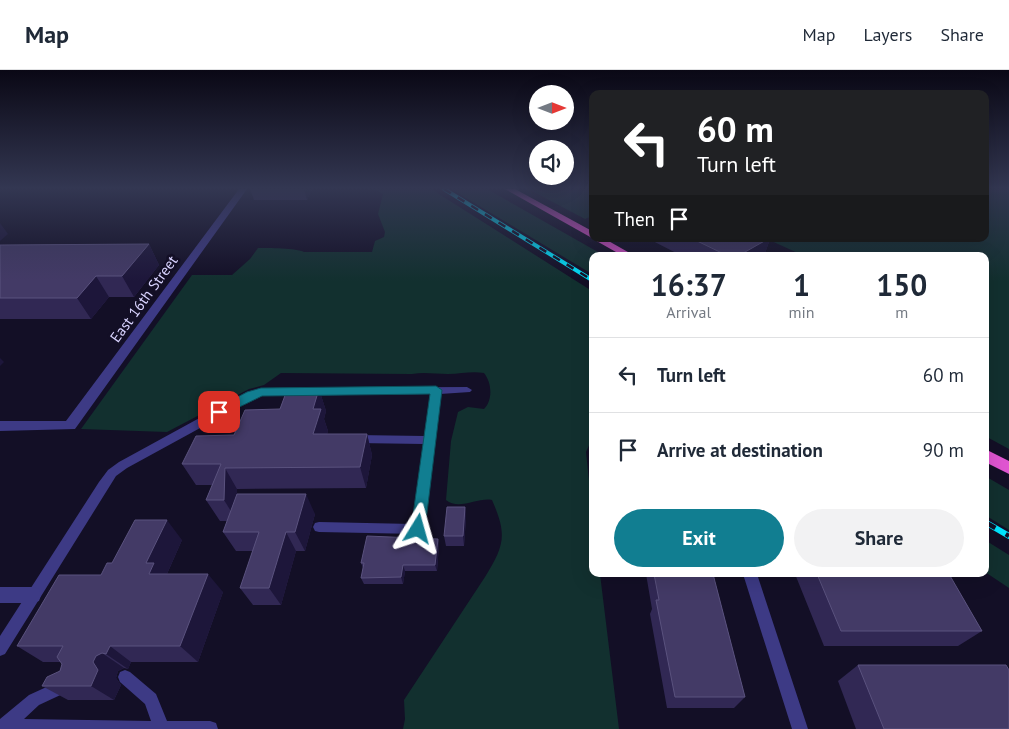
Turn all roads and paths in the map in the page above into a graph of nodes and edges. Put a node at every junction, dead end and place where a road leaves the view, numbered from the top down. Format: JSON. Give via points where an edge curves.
{"nodes":[{"id":1,"x":221,"y":220,"type":"edge"},
{"id":2,"x":563,"y":220,"type":"edge"},
{"id":3,"x":589,"y":234,"type":"edge"},
{"id":4,"x":604,"y":242,"type":"edge"},
{"id":5,"x":622,"y":252,"type":"edge"},
{"id":6,"x":436,"y":390,"type":"junction"},
{"id":7,"x":467,"y":390,"type":"dead end"},
{"id":8,"x":0,"y":426,"type":"edge"},
{"id":9,"x":346,"y":439,"type":"edge"},
{"id":10,"x":430,"y":440,"type":"junction"},
{"id":11,"x":989,"y":457,"type":"edge"},
{"id":12,"x":1009,"y":468,"type":"edge"},
{"id":13,"x":319,"y":527,"type":"dead end"},
{"id":14,"x":751,"y":577,"type":"edge"},
{"id":15,"x":0,"y":595,"type":"edge"},
{"id":16,"x":33,"y":595,"type":"junction"},
{"id":17,"x":0,"y":649,"type":"edge"},
{"id":18,"x":125,"y":677,"type":"dead end"},
{"id":19,"x":78,"y":680,"type":"edge"},
{"id":20,"x":3,"y":726,"type":"edge"},
{"id":21,"x":162,"y":728,"type":"edge"},
{"id":22,"x":210,"y":729,"type":"edge"},
{"id":23,"x":800,"y":729,"type":"edge"}],
"edges":[{"from":1,"to":8,"type":"street","name":"East 16th Street","via":[[70,426]]},
{"from":2,"to":3,"type":"highway"},
{"from":4,"to":5,"type":"highway"},
{"from":6,"to":7,"type":"lane"},
{"from":6,"to":10,"type":"lane"},
{"from":6,"to":16,"type":"lane","via":[[271,391],[251,395],[112,473]]},
{"from":9,"to":10,"type":"lane"},
{"from":10,"to":13,"type":"lane","via":[[418,529]]},
{"from":11,"to":12,"type":"highway"},
{"from":14,"to":23,"type":"lane"},
{"from":15,"to":16,"type":"street"},
{"from":16,"to":17,"type":"lane"},
{"from":18,"to":21,"type":"lane","via":[[152,699]]},
{"from":19,"to":20,"type":"lane","via":[[34,700]]},
{"from":20,"to":21,"type":"lane"},
{"from":21,"to":22,"type":"lane"}]}
